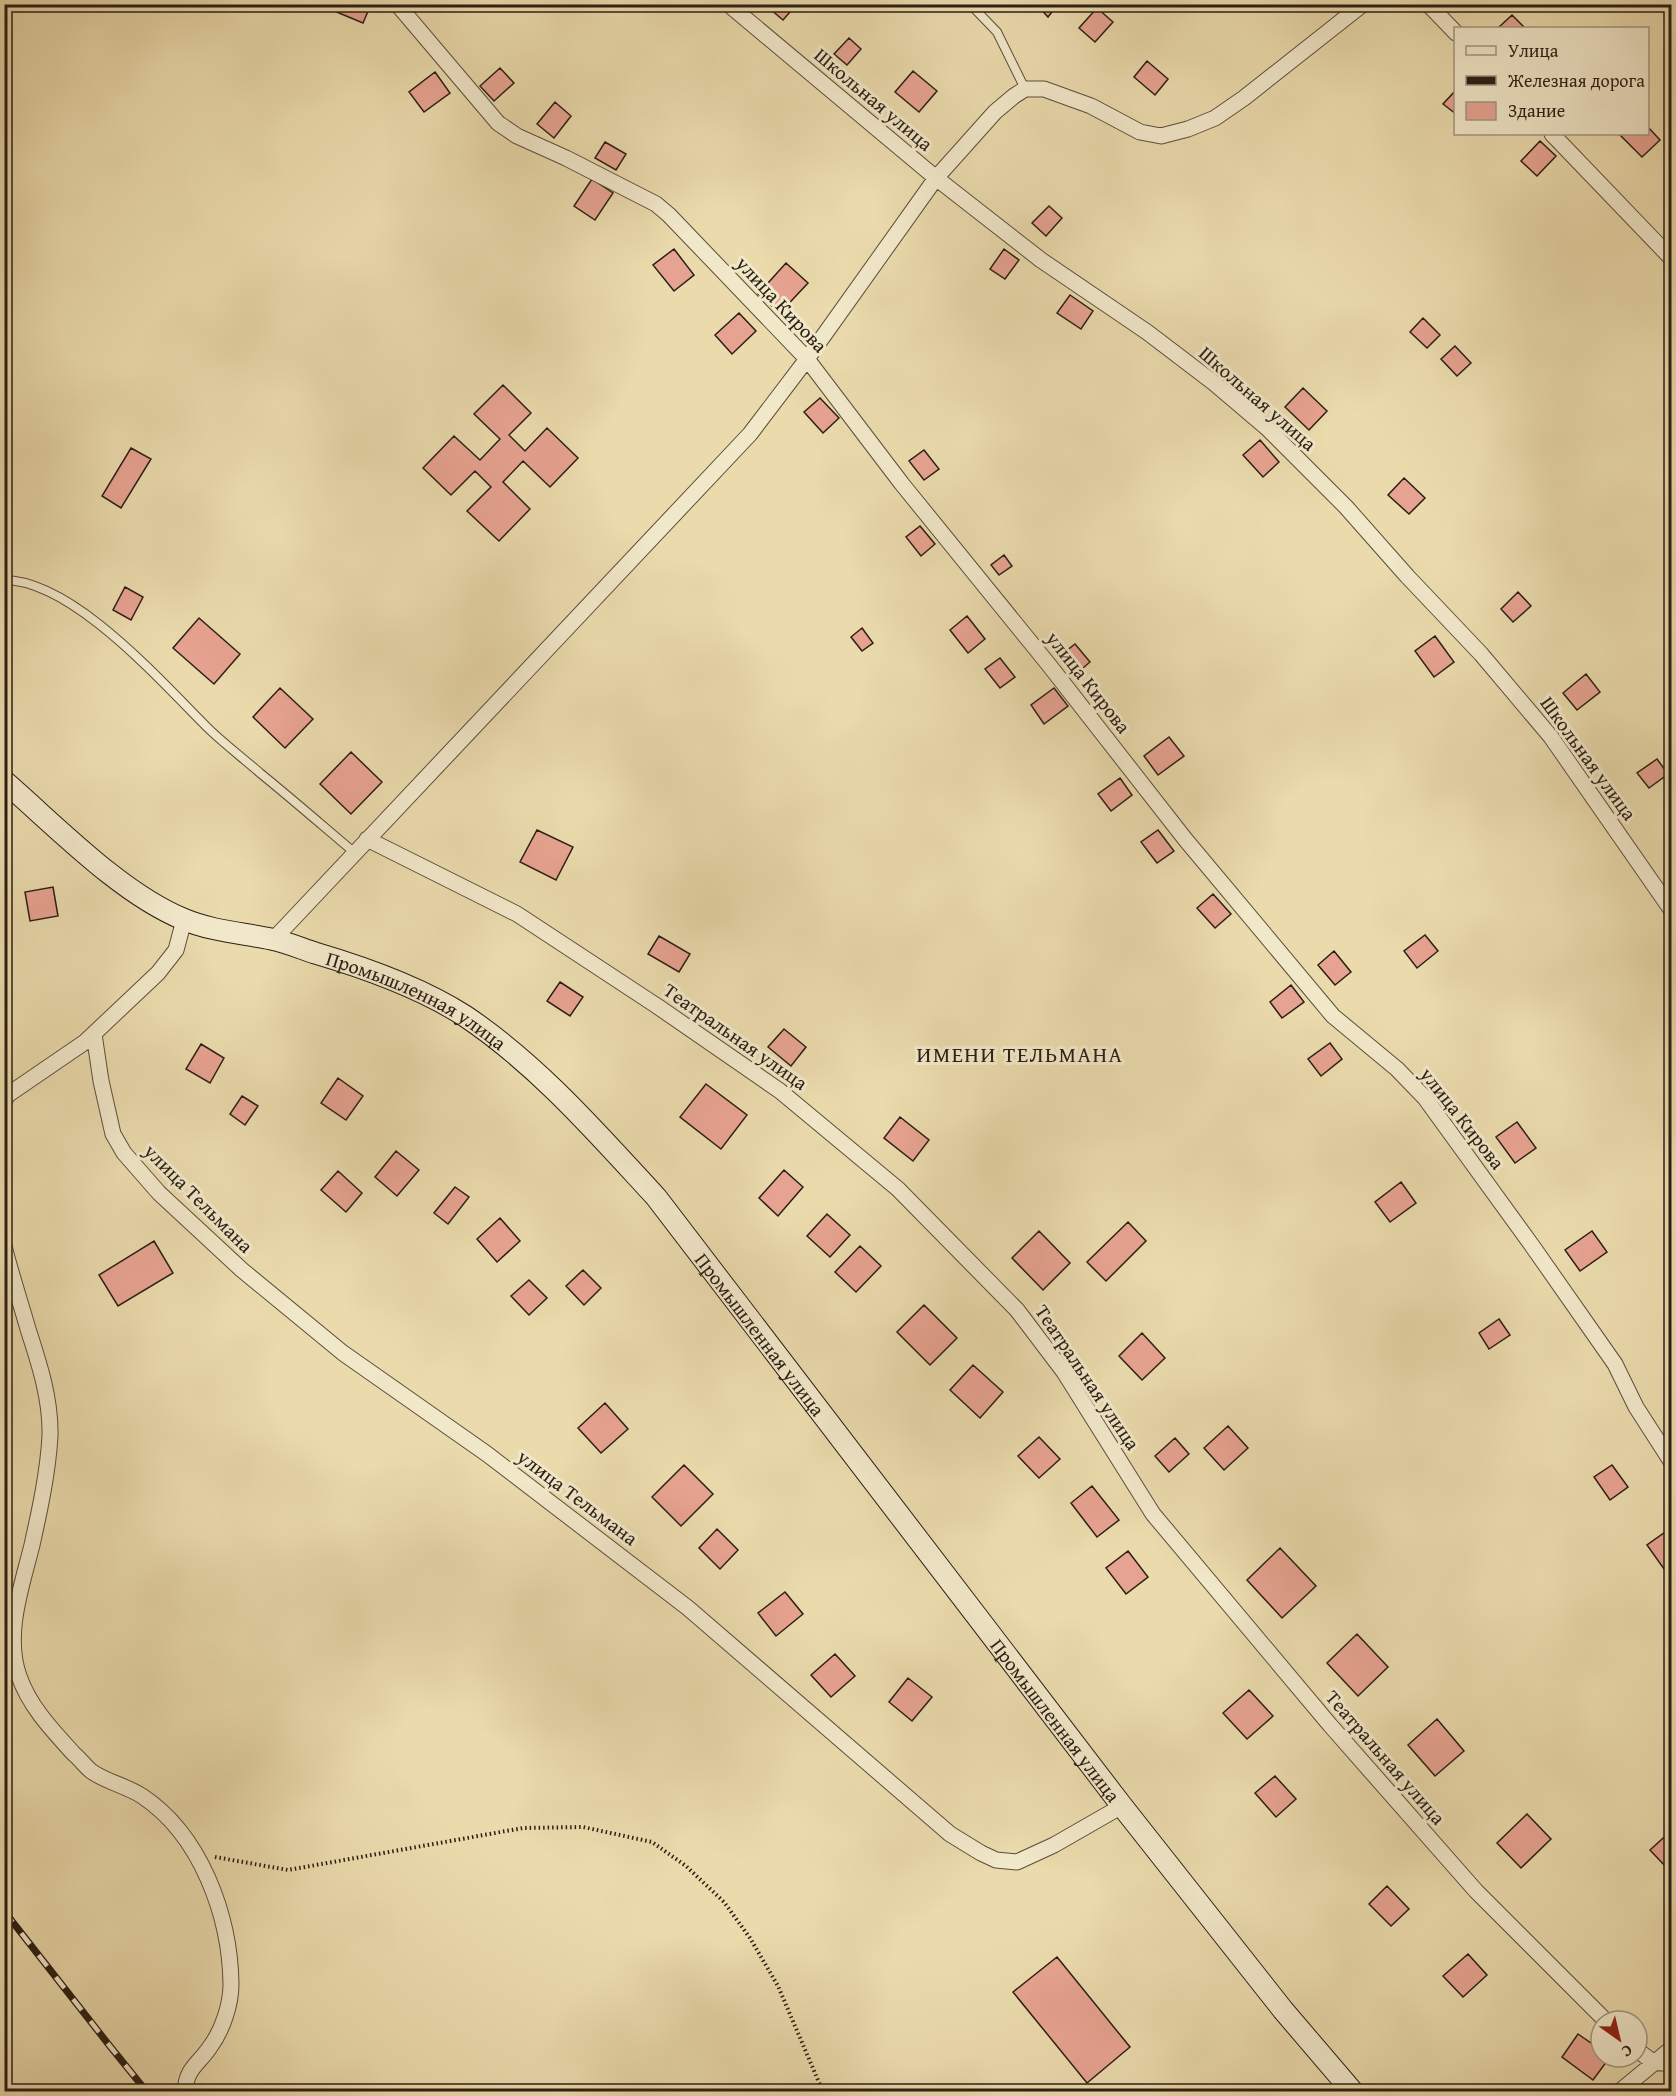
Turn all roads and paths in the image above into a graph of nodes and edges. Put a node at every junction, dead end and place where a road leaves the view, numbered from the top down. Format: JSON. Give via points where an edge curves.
{"nodes":[{"id":1,"x":397,"y":4,"type":"edge"},
{"id":2,"x":729,"y":4,"type":"edge"},
{"id":3,"x":969,"y":4,"type":"edge"},
{"id":4,"x":1428,"y":4,"type":"edge"},
{"id":5,"x":1356,"y":6,"type":"edge"},
{"id":6,"x":1454,"y":32,"type":"edge"},
{"id":7,"x":1025,"y":89,"type":"junction"},
{"id":8,"x":1553,"y":135,"type":"edge"},
{"id":9,"x":936,"y":178,"type":"junction"},
{"id":10,"x":1671,"y":259,"type":"edge"},
{"id":11,"x":807,"y":359,"type":"junction"},
{"id":12,"x":4,"y":580,"type":"edge"},
{"id":13,"x":4,"y":781,"type":"edge"},
{"id":14,"x":368,"y":839,"type":"junction"},
{"id":15,"x":355,"y":853,"type":"junction"},
{"id":16,"x":1671,"y":912,"type":"edge"},
{"id":17,"x":184,"y":920,"type":"junction"},
{"id":18,"x":273,"y":940,"type":"junction"},
{"id":19,"x":94,"y":1034,"type":"junction"},
{"id":20,"x":4,"y":1100,"type":"edge"},
{"id":21,"x":4,"y":1246,"type":"edge"},
{"id":22,"x":1671,"y":1464,"type":"edge"},
{"id":23,"x":1122,"y":1806,"type":"junction"},
{"id":24,"x":198,"y":1858,"type":"junction"},
{"id":25,"x":1594,"y":2009,"type":"edge"},
{"id":26,"x":1671,"y":2048,"type":"edge"},
{"id":27,"x":1649,"y":2058,"type":"edge"},
{"id":28,"x":1653,"y":2061,"type":"junction"},
{"id":29,"x":1671,"y":2064,"type":"edge"},
{"id":30,"x":185,"y":2091,"type":"edge"},
{"id":31,"x":823,"y":2091,"type":"edge"},
{"id":32,"x":1353,"y":2091,"type":"edge"},
{"id":33,"x":1618,"y":2091,"type":"edge"}],
"edges":[{"from":1,"to":11,"type":"street","name":"улица Кирова","via":[[498,123],[656,204]]},
{"from":2,"to":9,"type":"street","name":"Школьная улица"},
{"from":3,"to":7,"type":"lane","via":[[997,32]]},
{"from":4,"to":6,"type":"street"},
{"from":5,"to":7,"type":"street","via":[[1215,118],[1161,136],[1140,132],[1059,94]]},
{"from":7,"to":9,"type":"street","via":[[995,112]]},
{"from":8,"to":10,"type":"street"},
{"from":9,"to":11,"type":"street"},
{"from":9,"to":16,"type":"street","name":"Школьная улица","via":[[1041,260],[1147,332],[1267,428],[1346,507],[1551,736]]},
{"from":11,"to":14,"type":"street","via":[[742,442]]},
{"from":11,"to":22,"type":"street","name":"улица Кирова","via":[[1185,839],[1333,1016],[1397,1069],[1425,1098],[1615,1364]]},
{"from":12,"to":15,"type":"lane","via":[[47,590],[90,618],[151,668],[212,732]]},
{"from":13,"to":17,"type":"street","name":"Промышленная улица","via":[[101,866],[149,903]]},
{"from":14,"to":15,"type":"street"},
{"from":14,"to":25,"type":"street","name":"Театральная улица","via":[[517,914],[657,1006],[780,1091],[898,1189],[1017,1310],[1064,1372],[1153,1514],[1330,1725],[1476,1891]]},
{"from":15,"to":18,"type":"street"},
{"from":17,"to":18,"type":"street","name":"Промышленная улица"},
{"from":17,"to":19,"type":"street","via":[[176,950],[158,973]]},
{"from":18,"to":23,"type":"street","name":"Промышленная улица","via":[[346,962],[411,988],[464,1016],[516,1055],[589,1124],[656,1197]]},
{"from":19,"to":20,"type":"street"},
{"from":19,"to":23,"type":"street","name":"улица Тельмана","via":[[113,1134],[124,1153],[159,1192],[242,1270],[344,1353],[487,1454],[688,1608],[950,1834],[996,1860],[1017,1862]]},
{"from":21,"to":24,"type":"street","via":[[42,1376],[50,1433],[37,1521],[16,1606],[14,1650],[18,1676],[32,1704],[91,1771],[141,1795],[161,1811]]},
{"from":23,"to":32,"type":"street","name":"Промышленная улица","via":[[1283,2010]]},
{"from":24,"to":30,"type":"street","via":[[212,1887],[226,1941],[231,1986],[225,2016],[210,2047],[186,2079]]},
{"from":24,"to":31,"type":"path","via":[[221,1857],[288,1870],[523,1828],[583,1827],[652,1842],[686,1866],[724,1902],[750,1938],[778,1986]]},
{"from":26,"to":28,"type":"street"},
{"from":27,"to":28,"type":"street"},
{"from":28,"to":29,"type":"street"},
{"from":28,"to":33,"type":"street"}]}
